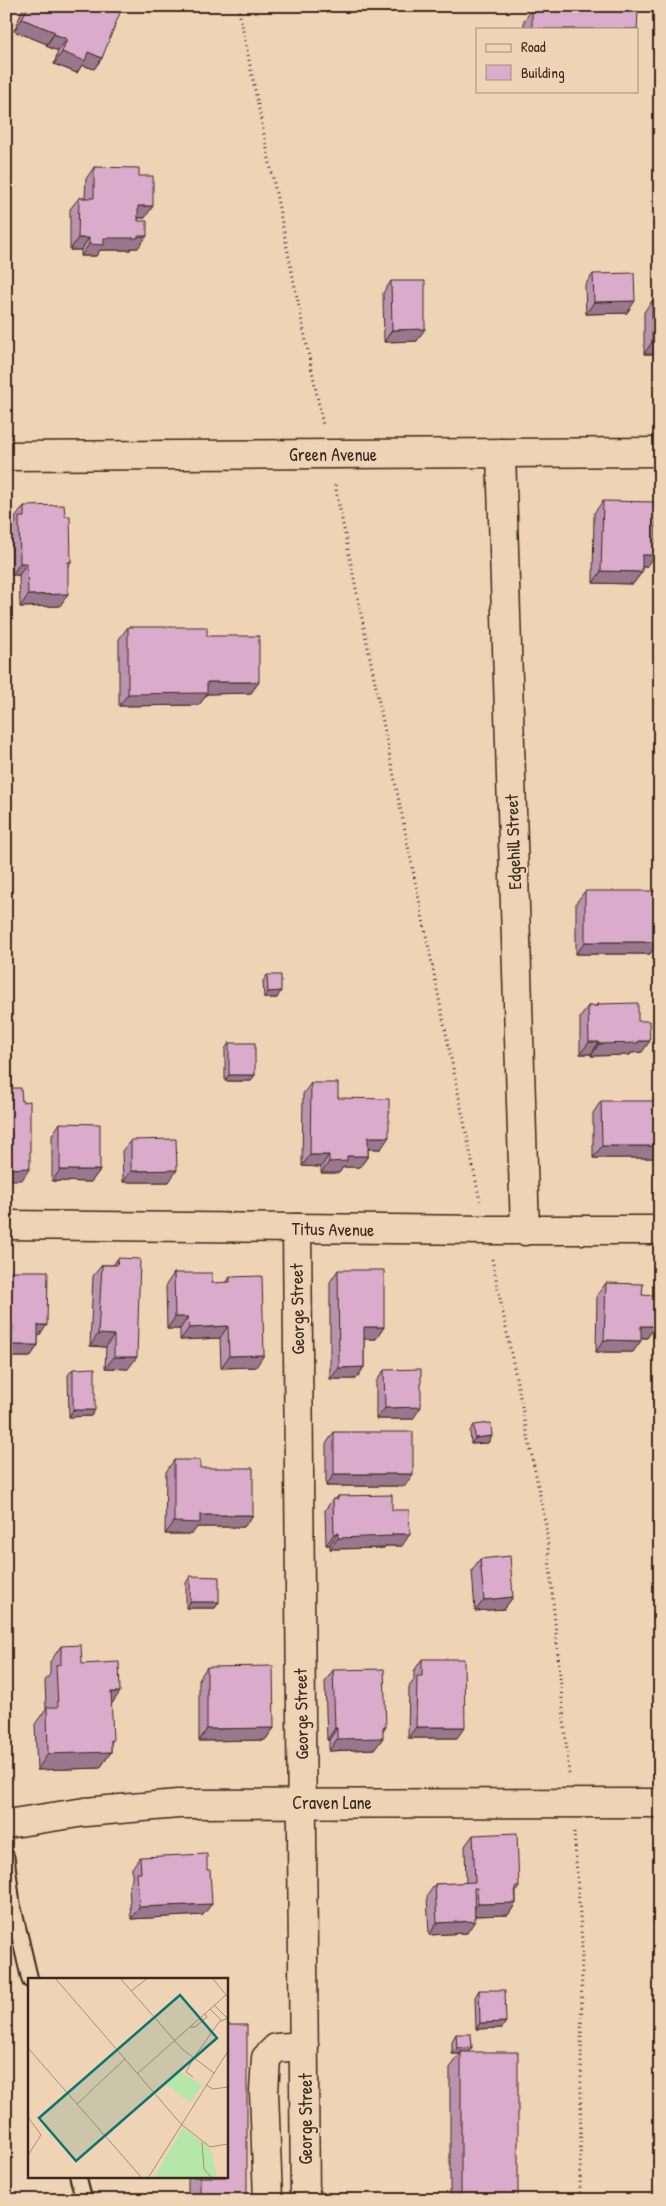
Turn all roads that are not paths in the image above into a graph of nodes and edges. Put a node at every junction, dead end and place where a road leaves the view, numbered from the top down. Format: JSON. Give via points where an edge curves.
{"nodes":[{"id":1,"x":660,"y":452,"type":"edge"},
{"id":2,"x":501,"y":453,"type":"junction"},
{"id":3,"x":6,"y":456,"type":"edge"},
{"id":4,"x":6,"y":1225,"type":"edge"},
{"id":5,"x":296,"y":1228,"type":"junction"},
{"id":6,"x":660,"y":1230,"type":"edge"},
{"id":7,"x":526,"y":1231,"type":"junction"},
{"id":8,"x":302,"y":1802,"type":"junction"},
{"id":9,"x":660,"y":1803,"type":"edge"},
{"id":10,"x":6,"y":1824,"type":"edge"},
{"id":11,"x":6,"y":1857,"type":"edge"},
{"id":12,"x":30,"y":1978,"type":"edge"},
{"id":13,"x":304,"y":2046,"type":"junction"},
{"id":14,"x":78,"y":2178,"type":"edge"},
{"id":15,"x":84,"y":2200,"type":"edge"},
{"id":16,"x":268,"y":2200,"type":"edge"},
{"id":17,"x":305,"y":2200,"type":"edge"}],
"edges":[{"from":1,"to":2,"type":"street","name":"Green Avenue"},
{"from":2,"to":3,"type":"street","name":"Green Avenue"},
{"from":2,"to":7,"type":"street","name":"Edgehill Street"},
{"from":4,"to":5,"type":"street","name":"Titus Avenue"},
{"from":5,"to":7,"type":"street","name":"Titus Avenue"},
{"from":5,"to":8,"type":"street","name":"George Street"},
{"from":6,"to":7,"type":"street","name":"Titus Avenue"},
{"from":8,"to":9,"type":"street","name":"Craven Lane"},
{"from":8,"to":10,"type":"street","name":"Craven Lane","via":[[178,1804],[85,1812]]},
{"from":8,"to":13,"type":"street","name":"George Street"},
{"from":11,"to":12,"type":"lane","via":[[12,1904]]},
{"from":13,"to":16,"type":"street","via":[[276,2048],[266,2058]]},
{"from":13,"to":17,"type":"street","name":"George Street"},
{"from":14,"to":15,"type":"lane"}]}
